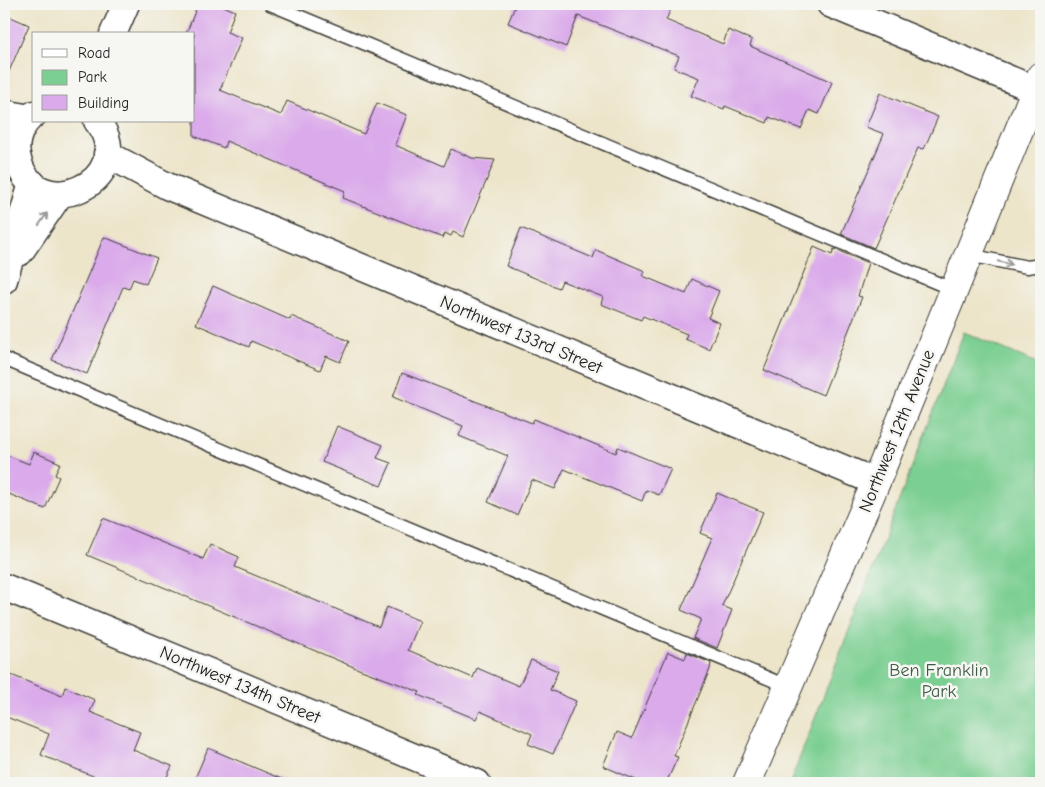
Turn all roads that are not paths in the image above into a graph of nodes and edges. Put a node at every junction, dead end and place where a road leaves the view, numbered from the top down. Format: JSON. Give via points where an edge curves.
{"nodes":[{"id":1,"x":126,"y":4,"type":"edge"},
{"id":2,"x":270,"y":4,"type":"edge"},
{"id":3,"x":830,"y":4,"type":"edge"},
{"id":4,"x":114,"y":32,"type":"edge"},
{"id":5,"x":1038,"y":83,"type":"edge"},
{"id":6,"x":4,"y":113,"type":"edge"},
{"id":7,"x":97,"y":122,"type":"edge"},
{"id":8,"x":21,"y":126,"type":"edge"},
{"id":9,"x":103,"y":165,"type":"junction"},
{"id":10,"x":32,"y":183,"type":"junction"},
{"id":11,"x":60,"y":194,"type":"junction"},
{"id":12,"x":969,"y":255,"type":"junction"},
{"id":13,"x":1041,"y":266,"type":"edge"},
{"id":14,"x":5,"y":277,"type":"edge"},
{"id":15,"x":954,"y":290,"type":"junction"},
{"id":16,"x":4,"y":359,"type":"edge"},
{"id":17,"x":876,"y":482,"type":"junction"},
{"id":18,"x":4,"y":586,"type":"edge"},
{"id":19,"x":789,"y":687,"type":"junction"},
{"id":20,"x":477,"y":783,"type":"edge"},
{"id":21,"x":747,"y":783,"type":"edge"}],
"edges":[{"from":1,"to":4,"type":"street"},
{"from":2,"to":15,"type":"lane"},
{"from":3,"to":5,"type":"street"},
{"from":5,"to":12,"type":"street","name":"Northwest 12th Avenue"},
{"from":6,"to":8,"type":"street"},
{"from":7,"to":9,"type":"street","via":[[106,140]]},
{"from":8,"to":10,"type":"street","via":[[16,152],[19,164]]},
{"from":9,"to":11,"type":"street","via":[[82,189]]},
{"from":9,"to":17,"type":"street","name":"Northwest 133rd Street","via":[[149,191],[167,186]]},
{"from":10,"to":11,"type":"street","via":[[45,191]]},
{"from":10,"to":14,"type":"street"},
{"from":14,"to":11,"type":"street","one_way":true},
{"from":12,"to":13,"type":"lane","one_way":true,"via":[[1027,267]]},
{"from":12,"to":15,"type":"street","name":"Northwest 12th Avenue"},
{"from":15,"to":17,"type":"street","name":"Northwest 12th Avenue"},
{"from":16,"to":19,"type":"lane"},
{"from":17,"to":19,"type":"street","name":"Northwest 12th Avenue"},
{"from":18,"to":20,"type":"street","name":"Northwest 134th Street"},
{"from":19,"to":21,"type":"street","name":"Northwest 12th Avenue"}]}
